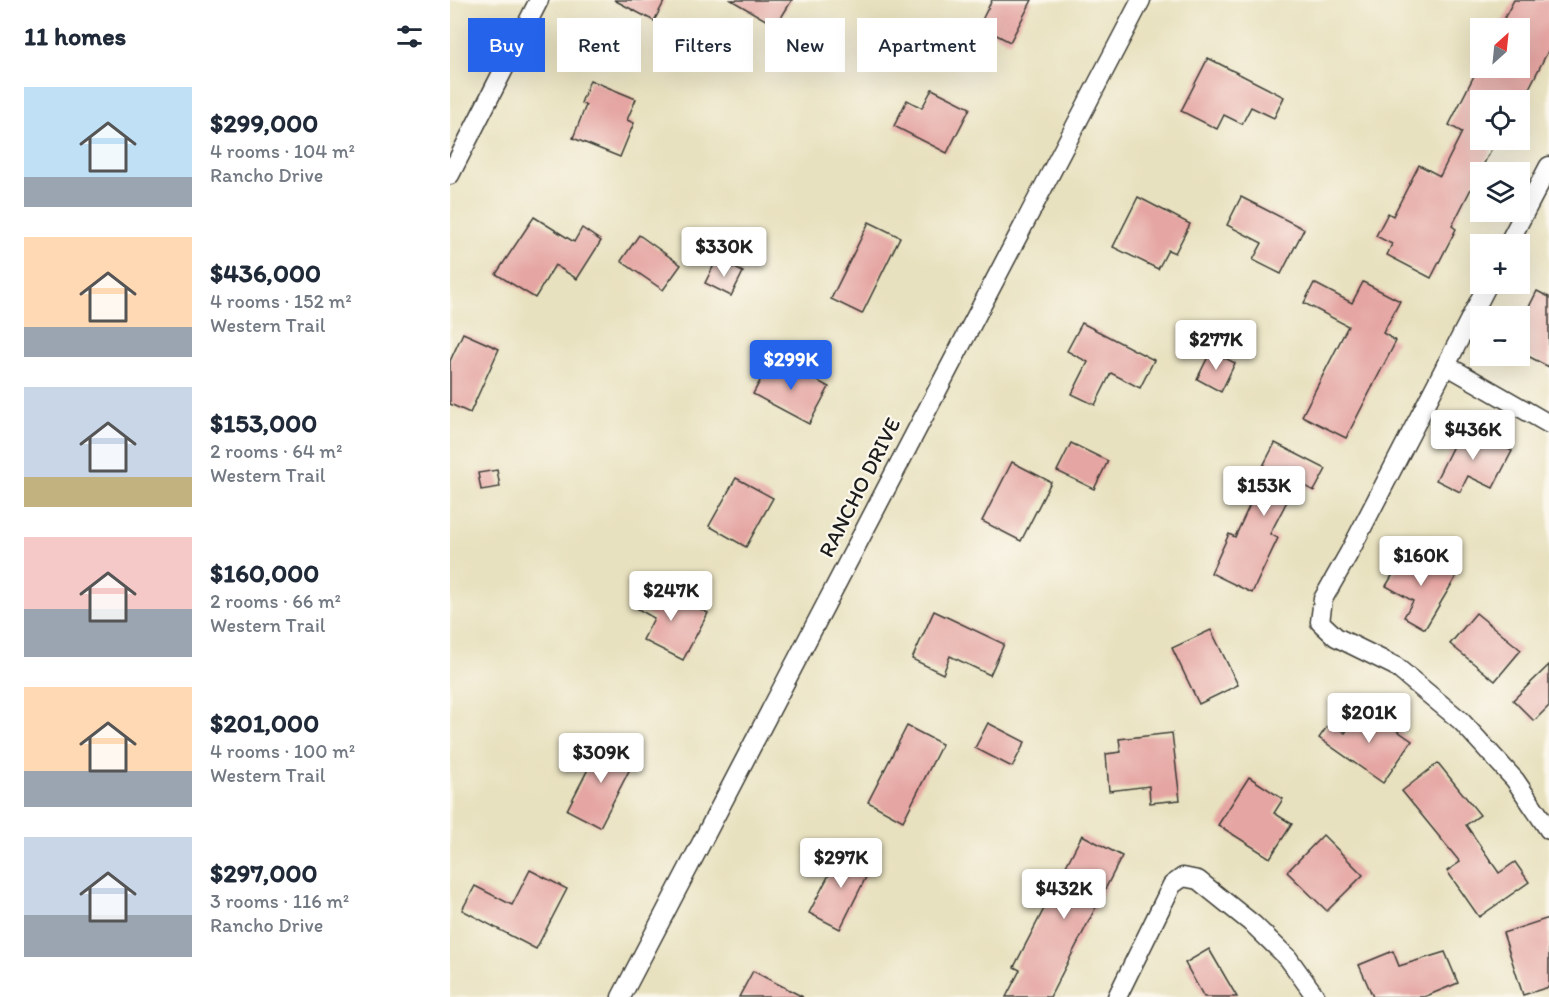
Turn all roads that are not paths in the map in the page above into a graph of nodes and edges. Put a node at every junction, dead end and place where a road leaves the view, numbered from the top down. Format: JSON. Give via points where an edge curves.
{"nodes":[{"id":1,"x":539,"y":0,"type":"edge"},
{"id":2,"x":1141,"y":0,"type":"edge"},
{"id":3,"x":1549,"y":166,"type":"edge"},
{"id":4,"x":450,"y":175,"type":"edge"},
{"id":5,"x":1513,"y":234,"type":"edge"},
{"id":6,"x":1483,"y":294,"type":"edge"},
{"id":7,"x":1446,"y":365,"type":"junction"},
{"id":8,"x":1549,"y":424,"type":"edge"},
{"id":9,"x":1549,"y":830,"type":"edge"},
{"id":10,"x":621,"y":997,"type":"edge"},
{"id":11,"x":1117,"y":997,"type":"edge"},
{"id":12,"x":1316,"y":997,"type":"edge"}],
"edges":[{"from":1,"to":4,"type":"street"},
{"from":2,"to":10,"type":"street","name":"RANCHO DRIVE"},
{"from":3,"to":5,"type":"street"},
{"from":6,"to":7,"type":"street"},
{"from":7,"to":8,"type":"street"},
{"from":7,"to":9,"type":"street","via":[[1323,599],[1320,622],[1336,637],[1395,666],[1461,721],[1515,780]]},
{"from":11,"to":12,"type":"street","via":[[1172,885],[1183,877],[1198,880],[1254,925],[1288,958]]}]}
